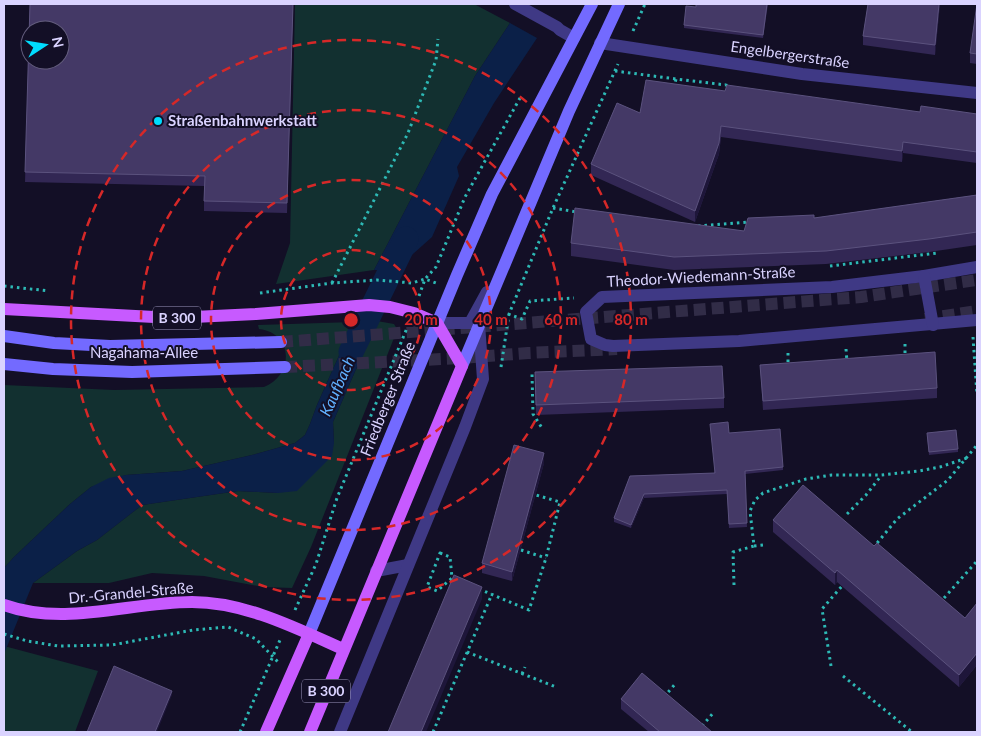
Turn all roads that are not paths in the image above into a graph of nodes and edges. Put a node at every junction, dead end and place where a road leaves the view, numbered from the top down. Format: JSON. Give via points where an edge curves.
{"nodes":[{"id":1,"x":516,"y":4,"type":"edge"},
{"id":2,"x":592,"y":4,"type":"edge"},
{"id":3,"x":617,"y":4,"type":"edge"},
{"id":4,"x":574,"y":38,"type":"junction"},
{"id":5,"x":600,"y":43,"type":"junction"},
{"id":6,"x":977,"y":93,"type":"edge"},
{"id":7,"x":977,"y":267,"type":"edge"},
{"id":8,"x":924,"y":276,"type":"junction"},
{"id":9,"x":4,"y":309,"type":"edge"},
{"id":10,"x":977,"y":320,"type":"edge"},
{"id":11,"x":437,"y":323,"type":"junction"},
{"id":12,"x":479,"y":324,"type":"junction"},
{"id":13,"x":933,"y":325,"type":"junction"},
{"id":14,"x":4,"y":336,"type":"edge"},
{"id":15,"x":282,"y":342,"type":"tunnel mouth"},
{"id":16,"x":4,"y":364,"type":"edge"},
{"id":17,"x":462,"y":366,"type":"junction"},
{"id":18,"x":285,"y":367,"type":"tunnel mouth"},
{"id":19,"x":408,"y":565,"type":"junction"},
{"id":20,"x":376,"y":571,"type":"junction"},
{"id":21,"x":4,"y":605,"type":"edge"},
{"id":22,"x":309,"y":634,"type":"junction"},
{"id":23,"x":343,"y":649,"type":"junction"},
{"id":24,"x":266,"y":732,"type":"edge"},
{"id":25,"x":310,"y":732,"type":"edge"},
{"id":26,"x":340,"y":732,"type":"edge"}],
"edges":[{"from":1,"to":4,"type":"street"},
{"from":2,"to":4,"type":"main road","name":"Friedberger Straße"},
{"from":3,"to":5,"type":"main road"},
{"from":3,"to":11,"type":"street","via":[[482,303],[470,323]]},
{"from":4,"to":11,"type":"main road","name":"Friedberger Straße","via":[[492,194]]},
{"from":5,"to":6,"type":"street","name":"Engelbergerstraße","via":[[908,87]]},
{"from":5,"to":12,"type":"main road"},
{"from":7,"to":8,"type":"street","name":"Theodor-Wiedemann-Straße"},
{"from":8,"to":13,"type":"street"},
{"from":8,"to":13,"type":"street","name":"Theodor-Wiedemann-Straße","via":[[832,287],[602,297],[586,312],[591,338],[613,346],[739,341]]},
{"from":9,"to":11,"type":"main road","number":"B 300","via":[[173,318],[369,305],[414,313]]},
{"from":10,"to":13,"type":"street","name":"Theodor-Wiedemann-Straße"},
{"from":11,"to":17,"type":"main road"},
{"from":11,"to":22,"type":"main road","name":"Friedberger Straße"},
{"from":12,"to":17,"type":"main road"},
{"from":12,"to":19,"type":"street","via":[[483,379]]},
{"from":14,"to":15,"type":"main road","name":"Nagahama-Allee","via":[[110,346]]},
{"from":16,"to":18,"type":"main road","name":"Nagahama-Allee","via":[[132,372]]},
{"from":17,"to":20,"type":"main road","number":"B 300"},
{"from":19,"to":20,"type":"street"},
{"from":19,"to":26,"type":"street"},
{"from":20,"to":23,"type":"main road","number":"B 300"},
{"from":21,"to":22,"type":"main road","name":"Dr.-Grandel-Straße","via":[[38,614],[65,615],[192,602],[247,611]]},
{"from":22,"to":23,"type":"main road","name":"Dr.-Grandel-Straße"},
{"from":22,"to":24,"type":"main road","name":"Friedberger Straße","number":"B 300"},
{"from":23,"to":25,"type":"main road","number":"B 300"}]}
